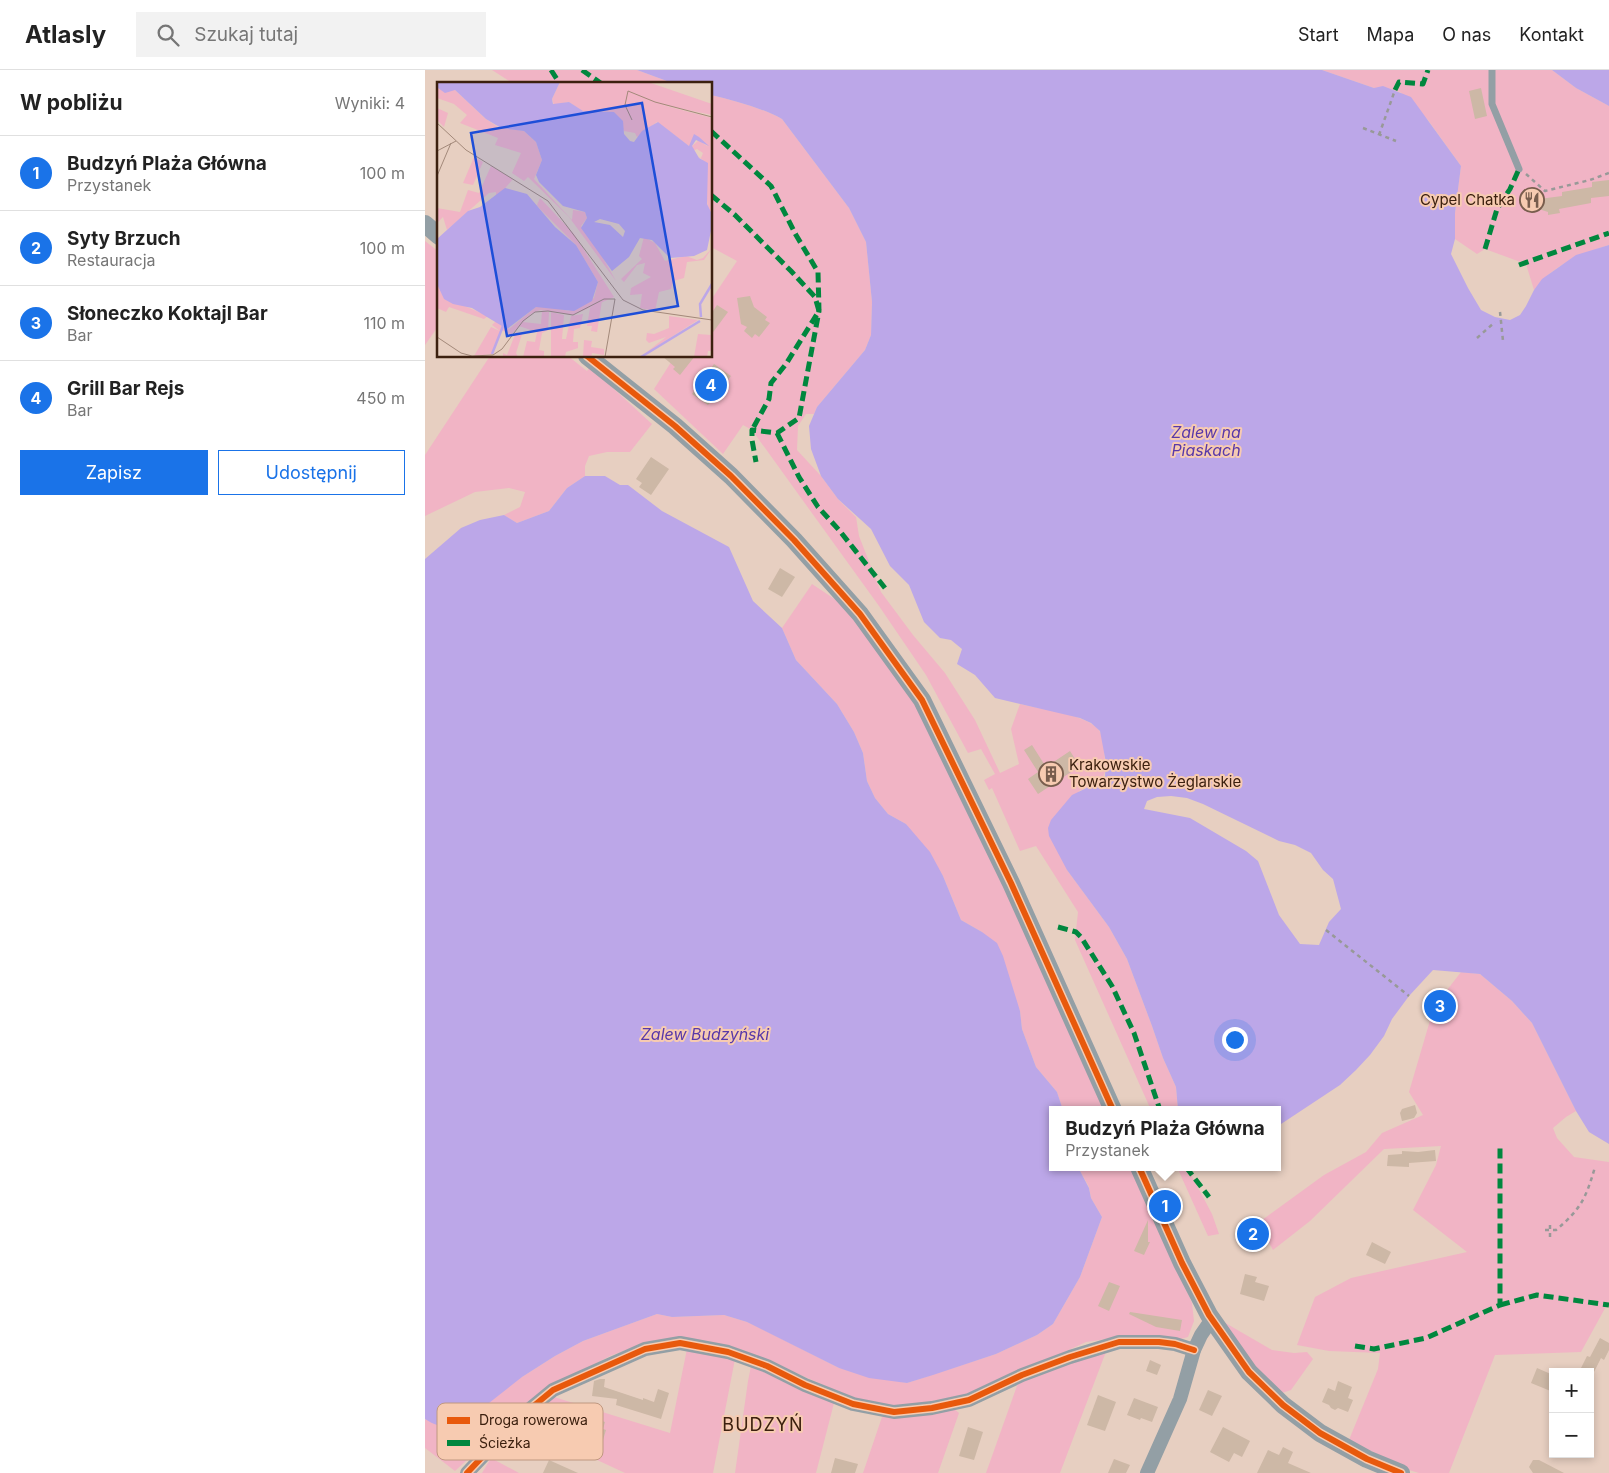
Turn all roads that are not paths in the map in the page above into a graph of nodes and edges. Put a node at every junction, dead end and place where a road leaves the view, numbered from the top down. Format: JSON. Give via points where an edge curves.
{"nodes":[{"id":1,"x":1492,"y":70,"type":"edge"},
{"id":2,"x":1519,"y":169,"type":"road end"},
{"id":3,"x":425,"y":224,"type":"edge"},
{"id":4,"x":437,"y":234,"type":"edge"},
{"id":5,"x":590,"y":358,"type":"edge"},
{"id":6,"x":1111,"y":1106,"type":"edge"},
{"id":7,"x":1141,"y":1171,"type":"edge"},
{"id":8,"x":1212,"y":1319,"type":"junction"},
{"id":9,"x":1194,"y":1350,"type":"junction"},
{"id":10,"x":537,"y":1403,"type":"edge"},
{"id":11,"x":479,"y":1460,"type":"edge"},
{"id":12,"x":467,"y":1473,"type":"edge"},
{"id":13,"x":1147,"y":1473,"type":"edge"},
{"id":14,"x":1401,"y":1473,"type":"edge"}],
"edges":[{"from":1,"to":2,"type":"lane","via":[[1492,104]]},
{"from":3,"to":4,"type":"street"},
{"from":5,"to":6,"type":"street","via":[[675,426],[731,476],[794,540],[860,614],[922,700],[1011,883]]},
{"from":7,"to":8,"type":"street","via":[[1182,1263]]},
{"from":8,"to":9,"type":"street"},
{"from":8,"to":14,"type":"street","via":[[1249,1372],[1283,1405],[1319,1433]]},
{"from":9,"to":10,"type":"street","via":[[1159,1342],[1119,1342],[1022,1375],[969,1400],[894,1412],[853,1404],[728,1352],[680,1343],[645,1349],[553,1390]]},
{"from":9,"to":13,"type":"street","via":[[1180,1399]]},
{"from":11,"to":12,"type":"street"}]}
